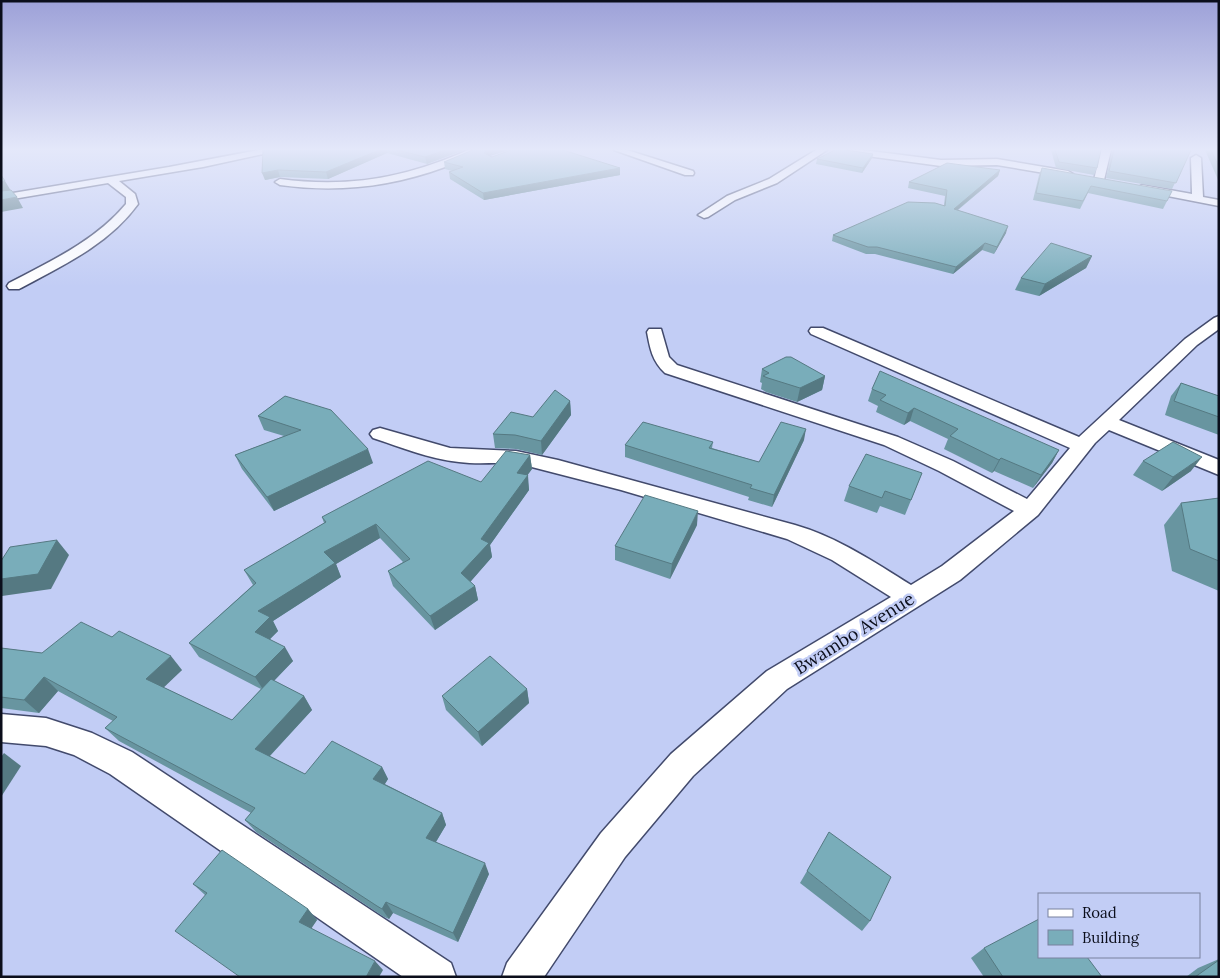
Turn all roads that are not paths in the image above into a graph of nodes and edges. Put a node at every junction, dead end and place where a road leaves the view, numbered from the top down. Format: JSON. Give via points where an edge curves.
{"nodes":[{"id":1,"x":15,"y":196,"type":"edge"},
{"id":2,"x":131,"y":196,"type":"edge"},
{"id":3,"x":737,"y":196,"type":"edge"},
{"id":4,"x":1180,"y":196,"type":"edge"},
{"id":5,"x":1198,"y":196,"type":"edge"},
{"id":6,"x":1,"y":198,"type":"edge"},
{"id":7,"x":1198,"y":199,"type":"junction"},
{"id":8,"x":1219,"y":203,"type":"edge"},
{"id":9,"x":704,"y":215,"type":"dead end"},
{"id":10,"x":14,"y":286,"type":"dead end"},
{"id":11,"x":1219,"y":321,"type":"edge"},
{"id":12,"x":816,"y":330,"type":"dead end"},
{"id":13,"x":655,"y":332,"type":"dead end"},
{"id":14,"x":1106,"y":422,"type":"junction"},
{"id":15,"x":380,"y":434,"type":"dead end"},
{"id":16,"x":1082,"y":446,"type":"junction"},
{"id":17,"x":1219,"y":468,"type":"edge"},
{"id":18,"x":1030,"y":510,"type":"junction"},
{"id":19,"x":911,"y":598,"type":"junction"},
{"id":20,"x":1,"y":728,"type":"edge"},
{"id":21,"x":437,"y":977,"type":"edge"},
{"id":22,"x":521,"y":977,"type":"edge"}],
"edges":[{"from":1,"to":6,"type":"street"},
{"from":2,"to":10,"type":"street","via":[[132,204],[108,232]]},
{"from":3,"to":9,"type":"street"},
{"from":4,"to":7,"type":"street"},
{"from":5,"to":7,"type":"street"},
{"from":7,"to":8,"type":"street"},
{"from":11,"to":14,"type":"street","name":"Bwambo Avenue","via":[[1191,342]]},
{"from":12,"to":16,"type":"street"},
{"from":13,"to":18,"type":"street","via":[[659,356],[671,369],[891,441]]},
{"from":14,"to":16,"type":"street","name":"Bwambo Avenue"},
{"from":14,"to":17,"type":"street"},
{"from":15,"to":19,"type":"street","via":[[436,452],[522,458],[795,532],[840,553]]},
{"from":16,"to":18,"type":"street","name":"Bwambo Avenue"},
{"from":18,"to":19,"type":"street","name":"Bwambo Avenue","via":[[951,573]]},
{"from":19,"to":22,"type":"street","name":"Bwambo Avenue","via":[[777,680],[682,765],[613,845]]},
{"from":20,"to":21,"type":"street","via":[[46,732],[80,743],[121,763]]}]}
